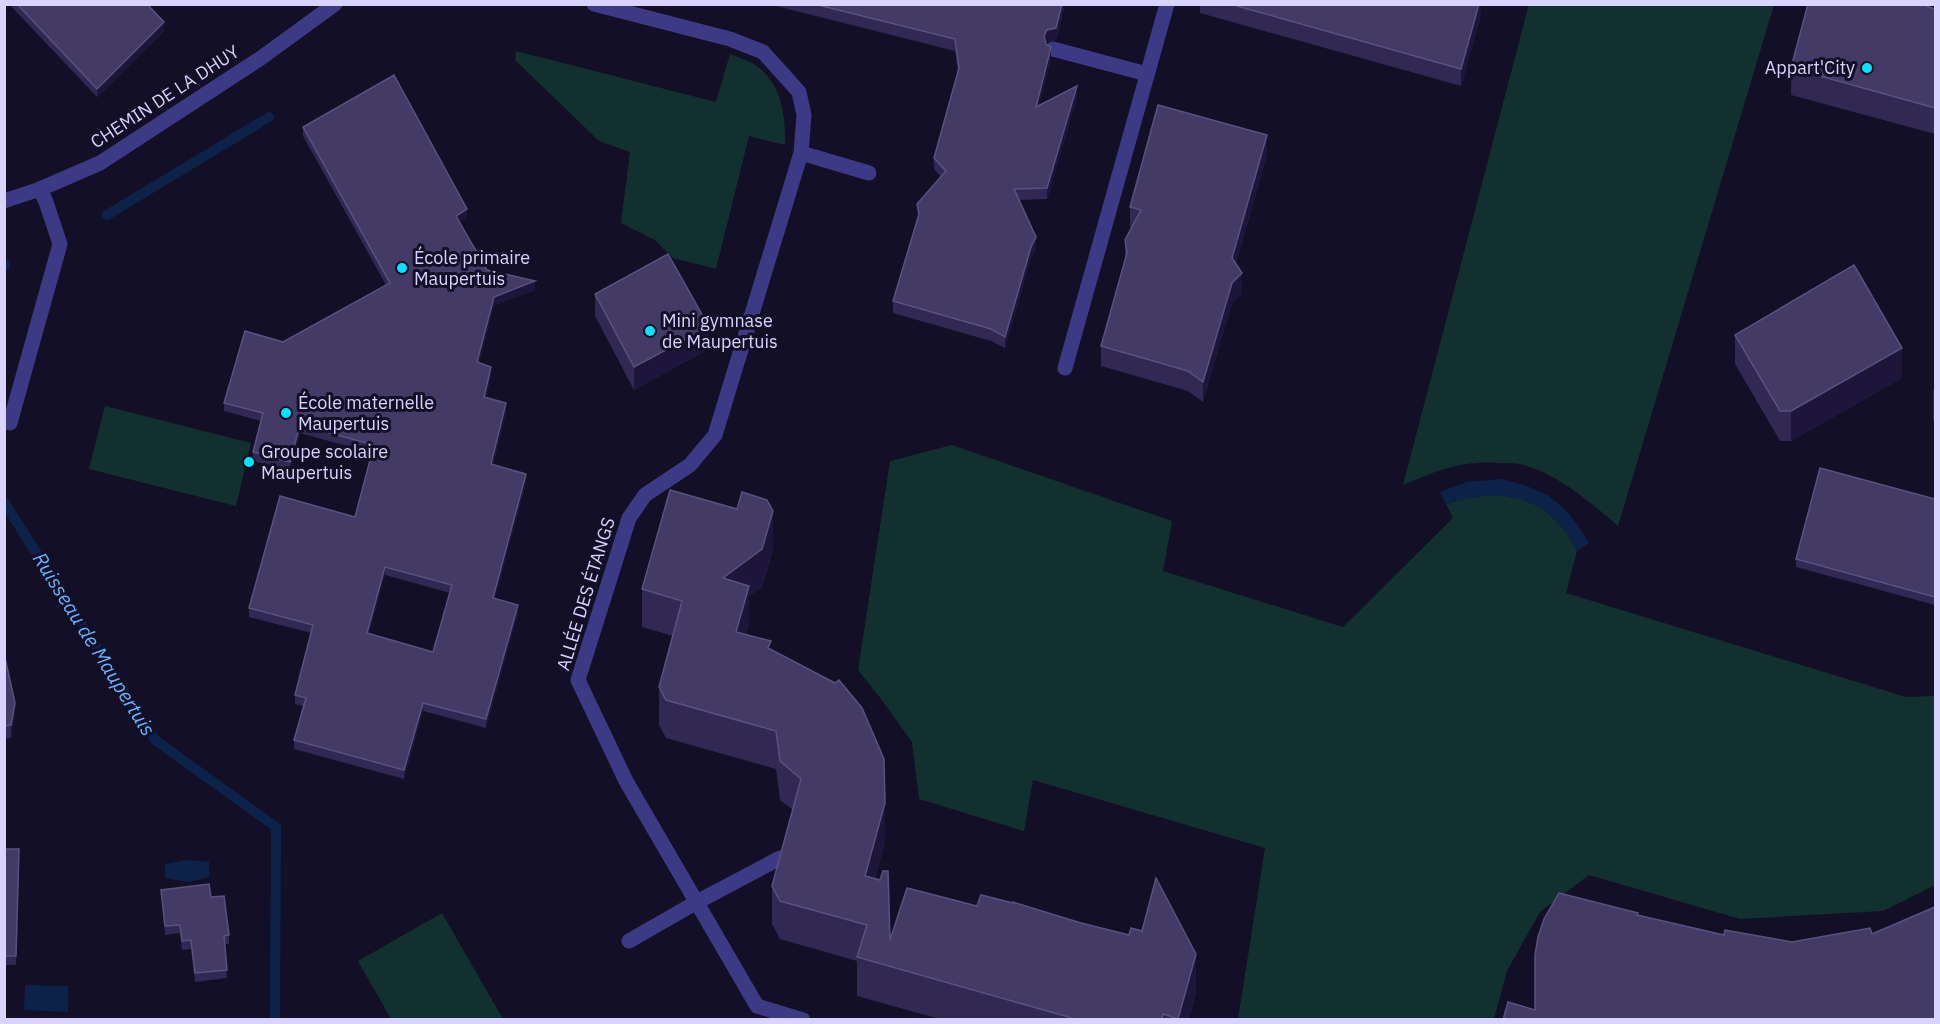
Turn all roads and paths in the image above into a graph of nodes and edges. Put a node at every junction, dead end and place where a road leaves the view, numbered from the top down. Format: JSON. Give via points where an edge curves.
{"nodes":[{"id":1,"x":334,"y":4,"type":"edge"},
{"id":2,"x":594,"y":4,"type":"edge"},
{"id":3,"x":1167,"y":4,"type":"edge"},
{"id":4,"x":1053,"y":49,"type":"edge"},
{"id":5,"x":1147,"y":74,"type":"junction"},
{"id":6,"x":801,"y":153,"type":"junction"},
{"id":7,"x":869,"y":173,"type":"dead end"},
{"id":8,"x":40,"y":189,"type":"junction"},
{"id":9,"x":4,"y":201,"type":"edge"},
{"id":10,"x":1065,"y":368,"type":"dead end"},
{"id":11,"x":10,"y":423,"type":"dead end"},
{"id":12,"x":780,"y":858,"type":"edge"},
{"id":13,"x":697,"y":902,"type":"junction"},
{"id":14,"x":629,"y":941,"type":"dead end"},
{"id":15,"x":803,"y":1020,"type":"edge"}],
"edges":[{"from":1,"to":8,"type":"street","name":"CHEMIN DE LA DHUY","via":[[100,163]]},
{"from":2,"to":6,"type":"street","name":"ALLÉE DES ÉTANGS","via":[[730,39],[763,52],[799,92],[804,115]]},
{"from":3,"to":5,"type":"street"},
{"from":4,"to":5,"type":"street"},
{"from":5,"to":10,"type":"street"},
{"from":6,"to":7,"type":"street"},
{"from":6,"to":13,"type":"street","name":"ALLÉE DES ÉTANGS","via":[[715,435],[690,465],[645,495],[629,518],[578,680],[626,781]]},
{"from":8,"to":9,"type":"street","name":"CHEMIN DE LA DHUY"},
{"from":8,"to":11,"type":"street","via":[[60,244]]},
{"from":12,"to":13,"type":"street"},
{"from":13,"to":14,"type":"street"},
{"from":13,"to":15,"type":"street","name":"ALLÉE DES ÉTANGS","via":[[757,1005]]}]}
